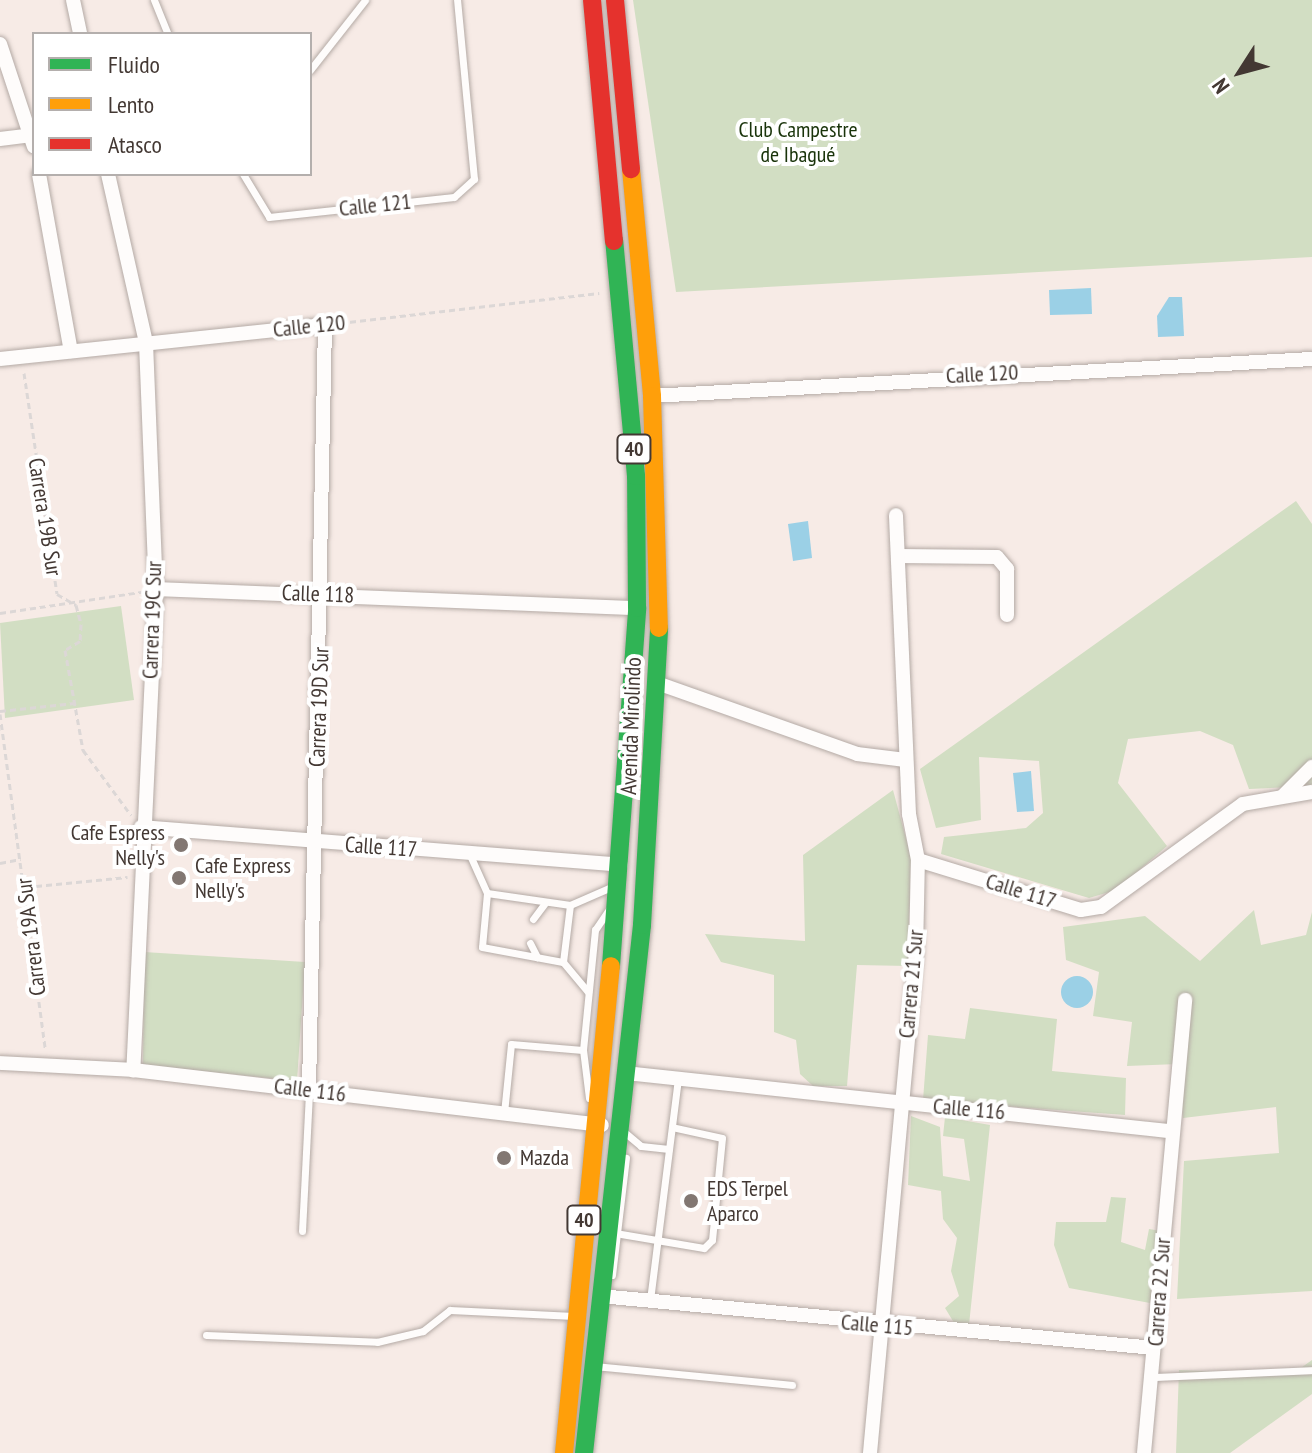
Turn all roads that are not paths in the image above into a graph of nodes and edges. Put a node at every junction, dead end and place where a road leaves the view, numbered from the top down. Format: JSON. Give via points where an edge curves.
{"nodes":[{"id":1,"x":73,"y":0,"type":"edge"},
{"id":2,"x":154,"y":0,"type":"edge"},
{"id":3,"x":365,"y":0,"type":"edge"},
{"id":4,"x":457,"y":0,"type":"edge"},
{"id":5,"x":592,"y":0,"type":"edge"},
{"id":6,"x":615,"y":0,"type":"edge"},
{"id":7,"x":80,"y":32,"type":"edge"},
{"id":8,"x":167,"y":32,"type":"edge"},
{"id":9,"x":0,"y":44,"type":"edge"},
{"id":10,"x":312,"y":67,"type":"edge"},
{"id":11,"x":32,"y":136,"type":"edge"},
{"id":12,"x":0,"y":139,"type":"edge"},
{"id":13,"x":32,"y":139,"type":"edge"},
{"id":14,"x":39,"y":176,"type":"edge"},
{"id":15,"x":108,"y":176,"type":"edge"},
{"id":16,"x":244,"y":176,"type":"edge"},
{"id":17,"x":325,"y":325,"type":"joint"},
{"id":18,"x":146,"y":343,"type":"junction"},
{"id":19,"x":71,"y":351,"type":"junction"},
{"id":20,"x":0,"y":359,"type":"edge"},
{"id":21,"x":1312,"y":359,"type":"edge"},
{"id":22,"x":652,"y":396,"type":"junction"},
{"id":23,"x":896,"y":515,"type":"dead end"},
{"id":24,"x":898,"y":556,"type":"junction"},
{"id":25,"x":156,"y":589,"type":"junction"},
{"id":26,"x":322,"y":594,"type":"junction"},
{"id":27,"x":637,"y":608,"type":"junction"},
{"id":28,"x":1007,"y":615,"type":"dead end"},
{"id":29,"x":657,"y":683,"type":"junction"},
{"id":30,"x":906,"y":760,"type":"junction"},
{"id":31,"x":1312,"y":767,"type":"edge"},
{"id":32,"x":1312,"y":792,"type":"edge"},
{"id":33,"x":1284,"y":795,"type":"junction"},
{"id":34,"x":141,"y":827,"type":"junction"},
{"id":35,"x":315,"y":842,"type":"junction"},
{"id":36,"x":469,"y":853,"type":"junction"},
{"id":37,"x":918,"y":860,"type":"junction"},
{"id":38,"x":620,"y":865,"type":"junction"},
{"id":39,"x":617,"y":892,"type":"junction"},
{"id":40,"x":487,"y":893,"type":"junction"},
{"id":41,"x":546,"y":902,"type":"junction"},
{"id":42,"x":570,"y":905,"type":"junction"},
{"id":43,"x":533,"y":919,"type":"dead end"},
{"id":44,"x":530,"y":943,"type":"dead end"},
{"id":45,"x":537,"y":957,"type":"junction"},
{"id":46,"x":563,"y":962,"type":"junction"},
{"id":47,"x":588,"y":992,"type":"junction"},
{"id":48,"x":1185,"y":1000,"type":"dead end"},
{"id":49,"x":583,"y":1050,"type":"junction"},
{"id":50,"x":0,"y":1063,"type":"edge"},
{"id":51,"x":133,"y":1070,"type":"junction"},
{"id":52,"x":625,"y":1073,"type":"junction"},
{"id":53,"x":678,"y":1079,"type":"junction"},
{"id":54,"x":309,"y":1089,"type":"junction"},
{"id":55,"x":899,"y":1103,"type":"junction"},
{"id":56,"x":504,"y":1116,"type":"junction"},
{"id":57,"x":592,"y":1124,"type":"junction"},
{"id":58,"x":619,"y":1127,"type":"junction"},
{"id":59,"x":672,"y":1127,"type":"junction"},
{"id":60,"x":1168,"y":1131,"type":"junction"},
{"id":61,"x":669,"y":1149,"type":"junction"},
{"id":62,"x":302,"y":1231,"type":"dead end"},
{"id":63,"x":621,"y":1234,"type":"junction"},
{"id":64,"x":656,"y":1240,"type":"junction"},
{"id":65,"x":600,"y":1295,"type":"junction"},
{"id":66,"x":650,"y":1300,"type":"junction"},
{"id":67,"x":576,"y":1317,"type":"junction"},
{"id":68,"x":879,"y":1326,"type":"junction"},
{"id":69,"x":206,"y":1335,"type":"dead end"},
{"id":70,"x":1154,"y":1348,"type":"junction"},
{"id":71,"x":593,"y":1365,"type":"junction"},
{"id":72,"x":1312,"y":1370,"type":"edge"},
{"id":73,"x":1153,"y":1377,"type":"junction"},
{"id":74,"x":792,"y":1385,"type":"dead end"},
{"id":75,"x":564,"y":1453,"type":"edge"},
{"id":76,"x":584,"y":1453,"type":"edge"},
{"id":77,"x":870,"y":1453,"type":"edge"},
{"id":78,"x":1144,"y":1453,"type":"edge"}],
"edges":[{"from":1,"to":7,"type":"street"},
{"from":2,"to":8,"type":"lane"},
{"from":3,"to":10,"type":"lane"},
{"from":4,"to":16,"type":"lane","name":"Calle 121","via":[[474,179],[454,197],[269,217]]},
{"from":5,"to":27,"type":"main road","name":"Avenida Mirolindo","number":"40","via":[[636,476]]},
{"from":6,"to":22,"type":"main road","name":"Avenida Mirolindo","number":"40"},
{"from":9,"to":11,"type":"street"},
{"from":12,"to":13,"type":"street"},
{"from":14,"to":19,"type":"street"},
{"from":15,"to":18,"type":"street","name":"Carrera 19C Sur"},
{"from":17,"to":18,"type":"street","name":"Calle 120"},
{"from":17,"to":26,"type":"street","name":"Carrera 19D Sur"},
{"from":18,"to":19,"type":"street","name":"Calle 120"},
{"from":18,"to":25,"type":"street","name":"Carrera 19C Sur"},
{"from":19,"to":20,"type":"street","name":"Calle 120"},
{"from":21,"to":22,"type":"street","name":"Calle 120"},
{"from":22,"to":29,"type":"main road","name":"Avenida Mirolindo","number":"40"},
{"from":23,"to":24,"type":"street","name":"Carrera 21 Sur"},
{"from":24,"to":28,"type":"street","via":[[997,557],[1007,569]]},
{"from":24,"to":30,"type":"street","name":"Carrera 21 Sur"},
{"from":25,"to":26,"type":"street","name":"Calle 118"},
{"from":25,"to":34,"type":"street","name":"Carrera 19C Sur"},
{"from":26,"to":27,"type":"street","name":"Calle 118"},
{"from":26,"to":35,"type":"street","name":"Carrera 19D Sur"},
{"from":27,"to":38,"type":"main road","name":"Avenida Mirolindo","number":"40"},
{"from":29,"to":30,"type":"street","via":[[857,754]]},
{"from":29,"to":52,"type":"main road","name":"Avenida Mirolindo","number":"40"},
{"from":30,"to":37,"type":"street","name":"Carrera 21 Sur"},
{"from":31,"to":33,"type":"street"},
{"from":32,"to":33,"type":"street"},
{"from":33,"to":37,"type":"street","name":"Calle 117","via":[[1222,817],[1122,897],[1081,910]]},
{"from":34,"to":35,"type":"street","name":"Calle 117"},
{"from":34,"to":51,"type":"street","name":"Carrera 19C Sur"},
{"from":35,"to":36,"type":"street","name":"Calle 117"},
{"from":35,"to":54,"type":"street","name":"Carrera 19D Sur"},
{"from":36,"to":38,"type":"street","name":"Calle 117"},
{"from":36,"to":40,"type":"lane"},
{"from":37,"to":55,"type":"street","name":"Carrera 21 Sur"},
{"from":38,"to":39,"type":"main road","name":"Avenida Mirolindo","number":"40"},
{"from":39,"to":42,"type":"lane"},
{"from":39,"to":47,"type":"lane","via":[[595,930]]},
{"from":39,"to":57,"type":"main road","name":"Avenida Mirolindo","number":"40"},
{"from":40,"to":41,"type":"lane"},
{"from":40,"to":45,"type":"lane","via":[[482,947]]},
{"from":41,"to":42,"type":"lane"},
{"from":41,"to":43,"type":"lane"},
{"from":42,"to":46,"type":"lane"},
{"from":44,"to":45,"type":"lane"},
{"from":45,"to":46,"type":"lane"},
{"from":46,"to":47,"type":"lane"},
{"from":47,"to":49,"type":"lane"},
{"from":48,"to":60,"type":"street","name":"Carrera 22 Sur"},
{"from":49,"to":56,"type":"lane","via":[[511,1044]]},
{"from":49,"to":57,"type":"lane"},
{"from":50,"to":51,"type":"street","name":"Calle 116"},
{"from":51,"to":54,"type":"street","name":"Calle 116"},
{"from":52,"to":53,"type":"street","name":"Calle 116"},
{"from":52,"to":58,"type":"main road","name":"Avenida Mirolindo","number":"40"},
{"from":53,"to":55,"type":"street","name":"Calle 116"},
{"from":53,"to":59,"type":"lane"},
{"from":54,"to":56,"type":"street","name":"Calle 116"},
{"from":54,"to":62,"type":"lane"},
{"from":55,"to":60,"type":"street","name":"Calle 116"},
{"from":55,"to":68,"type":"street","name":"Carrera 21 Sur"},
{"from":56,"to":57,"type":"street","name":"Calle 116"},
{"from":57,"to":58,"type":"street","name":"Calle 116"},
{"from":57,"to":67,"type":"main road","name":"Avenida Mirolindo","number":"40"},
{"from":58,"to":61,"type":"lane","via":[[641,1146]]},
{"from":58,"to":63,"type":"lane","via":[[629,1174]]},
{"from":58,"to":65,"type":"main road","name":"Avenida Mirolindo","number":"40"},
{"from":59,"to":61,"type":"lane"},
{"from":59,"to":64,"type":"lane","via":[[722,1138],[712,1240],[704,1248]]},
{"from":60,"to":70,"type":"street","name":"Carrera 22 Sur"},
{"from":61,"to":64,"type":"lane"},
{"from":63,"to":64,"type":"lane"},
{"from":63,"to":65,"type":"lane","via":[[617,1266]]},
{"from":64,"to":66,"type":"lane"},
{"from":65,"to":66,"type":"street","name":"Calle 115"},
{"from":65,"to":71,"type":"main road","name":"Avenida Mirolindo","number":"40"},
{"from":66,"to":68,"type":"street","name":"Calle 115"},
{"from":67,"to":69,"type":"lane","via":[[450,1310],[423,1331],[377,1342]]},
{"from":67,"to":75,"type":"main road","name":"Avenida Mirolindo","number":"40"},
{"from":68,"to":70,"type":"street","name":"Calle 115"},
{"from":68,"to":77,"type":"street","name":"Carrera 21 Sur"},
{"from":70,"to":73,"type":"street","name":"Carrera 22 Sur"},
{"from":71,"to":74,"type":"lane"},
{"from":71,"to":76,"type":"main road","name":"Avenida Mirolindo","number":"40"},
{"from":72,"to":73,"type":"lane"},
{"from":73,"to":78,"type":"street","name":"Carrera 22 Sur"}]}
